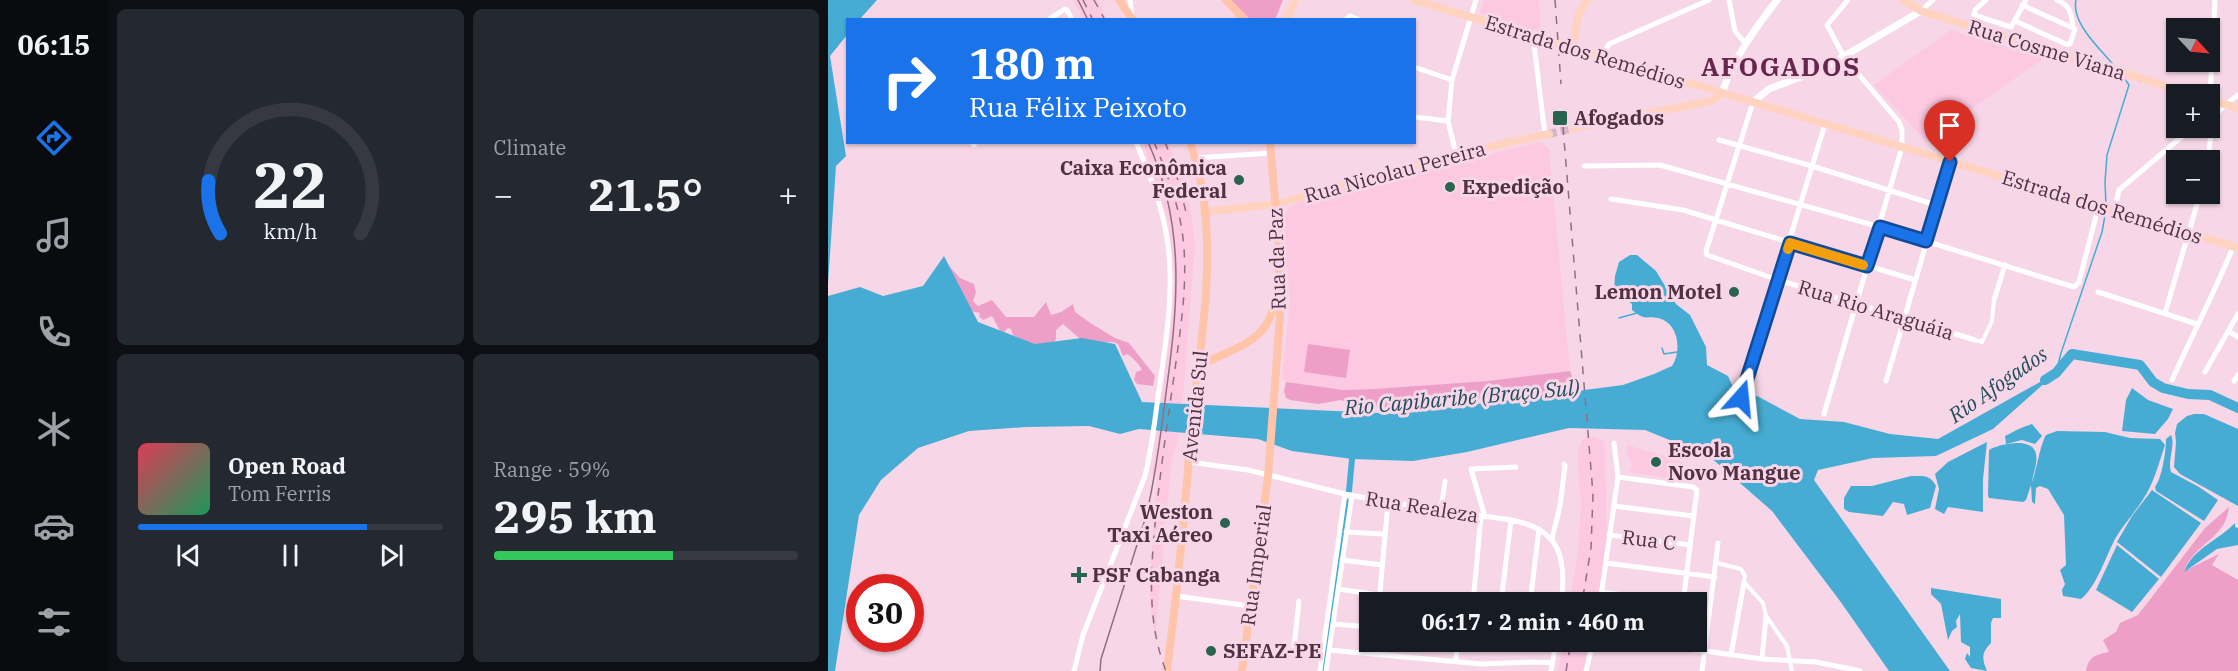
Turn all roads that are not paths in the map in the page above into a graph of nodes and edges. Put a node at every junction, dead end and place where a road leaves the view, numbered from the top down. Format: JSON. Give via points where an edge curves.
{"nodes":[{"id":1,"x":1119,"y":0,"type":"edge"},
{"id":2,"x":1130,"y":0,"type":"edge"},
{"id":3,"x":1226,"y":0,"type":"edge"},
{"id":4,"x":1414,"y":0,"type":"edge"},
{"id":5,"x":1476,"y":0,"type":"edge"},
{"id":6,"x":1587,"y":0,"type":"edge"},
{"id":7,"x":1709,"y":0,"type":"edge"},
{"id":8,"x":1730,"y":0,"type":"edge"},
{"id":9,"x":1777,"y":0,"type":"edge"},
{"id":10,"x":1848,"y":0,"type":"edge"},
{"id":11,"x":1904,"y":0,"type":"edge"},
{"id":12,"x":1933,"y":0,"type":"edge"},
{"id":13,"x":1986,"y":0,"type":"edge"},
{"id":14,"x":2057,"y":0,"type":"edge"},
{"id":15,"x":2215,"y":0,"type":"edge"},
{"id":16,"x":1293,"y":2,"type":"edge"},
{"id":17,"x":2024,"y":3,"type":"edge"},
{"id":18,"x":1921,"y":11,"type":"junction"},
{"id":19,"x":1470,"y":17,"type":"junction"},
{"id":20,"x":1051,"y":18,"type":"edge"},
{"id":21,"x":1071,"y":18,"type":"edge"},
{"id":22,"x":1132,"y":18,"type":"edge"},
{"id":23,"x":1133,"y":18,"type":"edge"},
{"id":24,"x":1243,"y":18,"type":"edge"},
{"id":25,"x":1287,"y":18,"type":"edge"},
{"id":26,"x":2015,"y":21,"type":"junction"},
{"id":27,"x":2073,"y":27,"type":"junction"},
{"id":28,"x":1533,"y":36,"type":"junction"},
{"id":29,"x":1745,"y":43,"type":"junction"},
{"id":30,"x":1573,"y":48,"type":"junction"},
{"id":31,"x":1601,"y":57,"type":"junction"},
{"id":32,"x":1844,"y":57,"type":"junction"},
{"id":33,"x":1416,"y":68,"type":"edge"},
{"id":34,"x":1452,"y":80,"type":"junction"},
{"id":35,"x":2211,"y":84,"type":"edge"},
{"id":36,"x":2166,"y":87,"type":"edge"},
{"id":37,"x":1722,"y":93,"type":"junction"},
{"id":38,"x":2238,"y":95,"type":"edge"},
{"id":39,"x":1753,"y":102,"type":"junction"},
{"id":40,"x":2222,"y":103,"type":"junction"},
{"id":41,"x":2220,"y":106,"type":"edge"},
{"id":42,"x":2238,"y":108,"type":"edge"},
{"id":43,"x":1416,"y":117,"type":"edge"},
{"id":44,"x":1448,"y":121,"type":"junction"},
{"id":45,"x":1825,"y":124,"type":"junction"},
{"id":46,"x":1573,"y":128,"type":"tunnel mouth"},
{"id":47,"x":1547,"y":135,"type":"joint"},
{"id":48,"x":2180,"y":138,"type":"edge"},
{"id":49,"x":1719,"y":140,"type":"dead end"},
{"id":50,"x":1137,"y":144,"type":"edge"},
{"id":51,"x":1191,"y":144,"type":"edge"},
{"id":52,"x":1270,"y":144,"type":"edge"},
{"id":53,"x":1739,"y":145,"type":"junction"},
{"id":54,"x":1902,"y":147,"type":"junction"},
{"id":55,"x":1270,"y":153,"type":"junction"},
{"id":56,"x":1456,"y":154,"type":"junction"},
{"id":57,"x":1195,"y":158,"type":"junction"},
{"id":58,"x":1950,"y":162,"type":"junction"},
{"id":59,"x":1584,"y":166,"type":"dead end"},
{"id":60,"x":1812,"y":166,"type":"junction"},
{"id":61,"x":1726,"y":183,"type":"junction"},
{"id":62,"x":1890,"y":190,"type":"junction"},
{"id":63,"x":1611,"y":199,"type":"dead end"},
{"id":64,"x":1276,"y":204,"type":"junction"},
{"id":65,"x":2197,"y":204,"type":"edge"},
{"id":66,"x":1801,"y":205,"type":"junction"},
{"id":67,"x":1936,"y":205,"type":"junction"},
{"id":68,"x":2099,"y":208,"type":"junction"},
{"id":69,"x":1204,"y":212,"type":"junction"},
{"id":70,"x":2112,"y":212,"type":"junction"},
{"id":71,"x":1714,"y":219,"type":"junction"},
{"id":72,"x":1880,"y":227,"type":"junction"},
{"id":73,"x":2188,"y":233,"type":"junction"},
{"id":74,"x":1926,"y":241,"type":"junction"},
{"id":75,"x":1790,"y":243,"type":"junction"},
{"id":76,"x":2235,"y":247,"type":"edge"},
{"id":77,"x":2005,"y":265,"type":"junction"},
{"id":78,"x":1867,"y":266,"type":"junction"},
{"id":79,"x":1281,"y":278,"type":"junction"},
{"id":80,"x":1778,"y":280,"type":"junction"},
{"id":81,"x":1914,"y":280,"type":"junction"},
{"id":82,"x":2098,"y":292,"type":"dead end"},
{"id":83,"x":1994,"y":300,"type":"joint"},
{"id":84,"x":1857,"y":303,"type":"junction"},
{"id":85,"x":2165,"y":313,"type":"junction"},
{"id":86,"x":2238,"y":314,"type":"edge"},
{"id":87,"x":1904,"y":317,"type":"junction"},
{"id":88,"x":2197,"y":324,"type":"junction"},
{"id":89,"x":2228,"y":331,"type":"junction"},
{"id":90,"x":2238,"y":337,"type":"edge"},
{"id":91,"x":1975,"y":340,"type":"joint"},
{"id":92,"x":1200,"y":359,"type":"junction"},
{"id":93,"x":2205,"y":372,"type":"dead end"},
{"id":94,"x":2172,"y":380,"type":"dead end"},
{"id":95,"x":1886,"y":381,"type":"dead end"},
{"id":96,"x":1741,"y":398,"type":"dead end"},
{"id":97,"x":1824,"y":414,"type":"dead end"},
{"id":98,"x":1614,"y":443,"type":"dead end"},
{"id":99,"x":1269,"y":460,"type":"joint"},
{"id":100,"x":1189,"y":462,"type":"junction"},
{"id":101,"x":1564,"y":464,"type":"dead end"},
{"id":102,"x":1516,"y":466,"type":"dead end"},
{"id":103,"x":1268,"y":476,"type":"junction"},
{"id":104,"x":1618,"y":477,"type":"junction"},
{"id":105,"x":1445,"y":481,"type":"dead end"},
{"id":106,"x":1345,"y":494,"type":"junction"},
{"id":107,"x":1352,"y":495,"type":"junction"},
{"id":108,"x":1388,"y":502,"type":"junction"},
{"id":109,"x":1614,"y":506,"type":"junction"},
{"id":110,"x":1441,"y":510,"type":"junction"},
{"id":111,"x":1483,"y":516,"type":"junction"},
{"id":112,"x":1693,"y":516,"type":"junction"},
{"id":113,"x":1511,"y":520,"type":"junction"},
{"id":114,"x":1539,"y":529,"type":"junction"},
{"id":115,"x":1346,"y":532,"type":"junction"},
{"id":116,"x":1384,"y":534,"type":"junction"},
{"id":117,"x":1609,"y":536,"type":"junction"},
{"id":118,"x":1552,"y":539,"type":"junction"},
{"id":119,"x":1718,"y":543,"type":"dead end"},
{"id":120,"x":1690,"y":545,"type":"junction"},
{"id":121,"x":1342,"y":560,"type":"junction"},
{"id":122,"x":1606,"y":563,"type":"junction"},
{"id":123,"x":1717,"y":563,"type":"junction"},
{"id":124,"x":1382,"y":565,"type":"junction"},
{"id":125,"x":1686,"y":573,"type":"junction"},
{"id":126,"x":1715,"y":577,"type":"junction"},
{"id":127,"x":1744,"y":582,"type":"junction"},
{"id":128,"x":1338,"y":589,"type":"junction"},
{"id":129,"x":1359,"y":592,"type":"edge"},
{"id":130,"x":1379,"y":592,"type":"edge"},
{"id":131,"x":1474,"y":592,"type":"edge"},
{"id":132,"x":1503,"y":592,"type":"edge"},
{"id":133,"x":1531,"y":592,"type":"edge"},
{"id":134,"x":1563,"y":592,"type":"edge"},
{"id":135,"x":1602,"y":592,"type":"edge"},
{"id":136,"x":1683,"y":592,"type":"edge"},
{"id":137,"x":1176,"y":596,"type":"junction"},
{"id":138,"x":1299,"y":601,"type":"dead end"},
{"id":139,"x":1250,"y":606,"type":"junction"},
{"id":140,"x":1766,"y":616,"type":"junction"},
{"id":141,"x":1333,"y":624,"type":"junction"},
{"id":142,"x":1359,"y":626,"type":"edge"},
{"id":143,"x":1707,"y":636,"type":"edge"},
{"id":144,"x":1326,"y":650,"type":"junction"},
{"id":145,"x":1707,"y":651,"type":"edge"},
{"id":146,"x":1456,"y":652,"type":"edge"},
{"id":147,"x":1555,"y":652,"type":"edge"},
{"id":148,"x":1591,"y":652,"type":"edge"},
{"id":149,"x":1705,"y":652,"type":"edge"},
{"id":150,"x":1731,"y":655,"type":"junction"},
{"id":151,"x":1762,"y":659,"type":"junction"},
{"id":152,"x":1456,"y":662,"type":"junction"},
{"id":153,"x":1789,"y":662,"type":"junction"},
{"id":154,"x":1553,"y":663,"type":"junction"},
{"id":155,"x":1074,"y":671,"type":"edge"},
{"id":156,"x":1167,"y":671,"type":"edge"},
{"id":157,"x":1242,"y":671,"type":"edge"},
{"id":158,"x":1320,"y":671,"type":"edge"},
{"id":159,"x":1326,"y":671,"type":"edge"},
{"id":160,"x":1551,"y":671,"type":"edge"},
{"id":161,"x":1586,"y":671,"type":"edge"},
{"id":162,"x":1702,"y":671,"type":"edge"},
{"id":163,"x":1792,"y":671,"type":"edge"},
{"id":164,"x":1860,"y":671,"type":"edge"}],
"edges":[{"from":1,"to":22,"type":"highway"},
{"from":2,"to":23,"type":"street"},
{"from":3,"to":24,"type":"highway"},
{"from":4,"to":19,"type":"main road","name":"Estrada dos Remédios"},
{"from":5,"to":19,"type":"street"},
{"from":6,"to":30,"type":"main road","via":[[1578,15]]},
{"from":7,"to":31,"type":"street","via":[[1610,44]]},
{"from":8,"to":29,"type":"street","via":[[1734,31]]},
{"from":9,"to":29,"type":"main road"},
{"from":10,"to":32,"type":"street","via":[[1827,25]]},
{"from":11,"to":18,"type":"main road","name":"Rua Cosme Viana"},
{"from":12,"to":18,"type":"street"},
{"from":13,"to":26,"type":"street","via":[[1975,10],[1975,16],[2011,27]]},
{"from":14,"to":27,"type":"street","via":[[2070,9]]},
{"from":15,"to":35,"type":"street"},
{"from":16,"to":25,"type":"main road"},
{"from":17,"to":26,"type":"street"},
{"from":17,"to":27,"type":"street"},
{"from":18,"to":32,"type":"main road"},
{"from":18,"to":36,"type":"main road","name":"Rua Cosme Viana"},
{"from":19,"to":28,"type":"main road","name":"Estrada dos Remédios"},
{"from":19,"to":34,"type":"street"},
{"from":20,"to":21,"type":"street","via":[[1062,10],[1067,10]]},
{"from":26,"to":27,"type":"street","via":[[2068,44],[2075,31]]},
{"from":28,"to":30,"type":"main road","name":"Estrada dos Remédios"},
{"from":28,"to":47,"type":"street"},
{"from":29,"to":37,"type":"main road"},
{"from":30,"to":31,"type":"main road","name":"Estrada dos Remédios"},
{"from":31,"to":37,"type":"main road","name":"Estrada dos Remédios"},
{"from":32,"to":39,"type":"main road","via":[[1769,89]]},
{"from":32,"to":54,"type":"street","via":[[1899,122]]},
{"from":33,"to":34,"type":"street"},
{"from":34,"to":44,"type":"street"},
{"from":37,"to":39,"type":"main road","name":"Estrada dos Remédios"},
{"from":37,"to":46,"type":"main road","via":[[1707,102]]},
{"from":38,"to":40,"type":"street"},
{"from":39,"to":45,"type":"main road","name":"Estrada dos Remédios"},
{"from":39,"to":53,"type":"street"},
{"from":40,"to":41,"type":"street"},
{"from":40,"to":42,"type":"main road"},
{"from":43,"to":44,"type":"street"},
{"from":44,"to":56,"type":"street"},
{"from":45,"to":54,"type":"main road","name":"Estrada dos Remédios"},
{"from":45,"to":60,"type":"street"},
{"from":47,"to":56,"type":"main road","name":"Rua Nicolau Pereira"},
{"from":48,"to":70,"type":"street","via":[[2122,186]]},
{"from":49,"to":53,"type":"street"},
{"from":50,"to":155,"type":"street","via":[[1168,240],[1169,308],[1161,379],[1150,455],[1139,492],[1083,635]]},
{"from":51,"to":57,"type":"highway","name":"Avenida Sul"},
{"from":52,"to":55,"type":"highway","name":"Rua da Paz"},
{"from":53,"to":60,"type":"street"},
{"from":53,"to":61,"type":"street"},
{"from":54,"to":58,"type":"main road","name":"Estrada dos Remédios"},
{"from":54,"to":62,"type":"street"},
{"from":55,"to":57,"type":"street"},
{"from":55,"to":64,"type":"highway","name":"Rua da Paz"},
{"from":56,"to":64,"type":"main road","name":"Rua Nicolau Pereira"},
{"from":57,"to":69,"type":"highway","name":"Avenida Sul"},
{"from":58,"to":67,"type":"street"},
{"from":58,"to":68,"type":"main road","name":"Estrada dos Remédios"},
{"from":59,"to":61,"type":"street","via":[[1648,164]]},
{"from":60,"to":62,"type":"street"},
{"from":60,"to":66,"type":"street"},
{"from":61,"to":66,"type":"street"},
{"from":61,"to":71,"type":"street"},
{"from":62,"to":67,"type":"street"},
{"from":62,"to":72,"type":"street"},
{"from":63,"to":71,"type":"street"},
{"from":64,"to":69,"type":"main road","name":"Rua Nicolau Pereira"},
{"from":64,"to":79,"type":"highway","name":"Rua da Paz"},
{"from":65,"to":73,"type":"street"},
{"from":66,"to":72,"type":"street"},
{"from":66,"to":75,"type":"street"},
{"from":67,"to":74,"type":"street"},
{"from":68,"to":70,"type":"main road","name":"Estrada dos Remédios"},
{"from":68,"to":77,"type":"street","via":[[2079,282],[2074,287]]},
{"from":69,"to":92,"type":"highway","name":"Avenida Sul","via":[[1206,305]]},
{"from":70,"to":73,"type":"main road","name":"Estrada dos Remédios"},
{"from":71,"to":75,"type":"street"},
{"from":71,"to":80,"type":"street","name":"Rua Rio Araguáia","via":[[1706,251],[1709,257]]},
{"from":72,"to":74,"type":"street"},
{"from":72,"to":78,"type":"street"},
{"from":73,"to":76,"type":"main road","name":"Estrada dos Remédios"},
{"from":73,"to":85,"type":"street"},
{"from":74,"to":77,"type":"street"},
{"from":74,"to":81,"type":"street"},
{"from":75,"to":78,"type":"street"},
{"from":75,"to":80,"type":"street"},
{"from":76,"to":88,"type":"street"},
{"from":77,"to":83,"type":"street"},
{"from":78,"to":81,"type":"street"},
{"from":78,"to":84,"type":"street"},
{"from":79,"to":92,"type":"highway","via":[[1271,315],[1260,333],[1209,361]]},
{"from":79,"to":99,"type":"highway","name":"Rua da Paz"},
{"from":80,"to":84,"type":"street","name":"Rua Rio Araguáia"},
{"from":80,"to":96,"type":"street"},
{"from":81,"to":87,"type":"street"},
{"from":82,"to":85,"type":"street"},
{"from":83,"to":91,"type":"street","via":[[1992,321],[1982,342]]},
{"from":84,"to":87,"type":"street","name":"Rua Rio Araguáia"},
{"from":84,"to":97,"type":"street"},
{"from":85,"to":88,"type":"street"},
{"from":86,"to":89,"type":"street"},
{"from":87,"to":91,"type":"street","name":"Rua Rio Araguáia"},
{"from":87,"to":95,"type":"street"},
{"from":88,"to":94,"type":"street"},
{"from":89,"to":90,"type":"street"},
{"from":89,"to":93,"type":"street"},
{"from":92,"to":100,"type":"highway","name":"Avenida Sul"},
{"from":98,"to":104,"type":"street"},
{"from":99,"to":103,"type":"highway","name":"Rua Imperial"},
{"from":100,"to":103,"type":"street","name":"Rua Realeza"},
{"from":100,"to":137,"type":"highway","name":"Avenida Sul"},
{"from":101,"to":118,"type":"street"},
{"from":102,"to":111,"type":"street","via":[[1471,468]]},
{"from":103,"to":106,"type":"street","name":"Rua Realeza"},
{"from":103,"to":139,"type":"highway","name":"Rua Imperial"},
{"from":104,"to":109,"type":"street"},
{"from":104,"to":112,"type":"street","via":[[1693,487]]},
{"from":105,"to":110,"type":"street"},
{"from":106,"to":107,"type":"street","name":"Rua Realeza"},
{"from":106,"to":144,"type":"street"},
{"from":107,"to":108,"type":"street","name":"Rua Realeza"},
{"from":107,"to":115,"type":"street"},
{"from":108,"to":110,"type":"street","name":"Rua Realeza"},
{"from":108,"to":116,"type":"street"},
{"from":109,"to":112,"type":"street"},
{"from":109,"to":117,"type":"street"},
{"from":110,"to":111,"type":"street","name":"Rua Realeza"},
{"from":111,"to":113,"type":"street","name":"Rua Realeza"},
{"from":111,"to":131,"type":"street"},
{"from":112,"to":120,"type":"street"},
{"from":113,"to":114,"type":"street","name":"Rua Realeza"},
{"from":113,"to":132,"type":"street"},
{"from":114,"to":118,"type":"street","name":"Rua Realeza"},
{"from":114,"to":133,"type":"street"},
{"from":115,"to":116,"type":"street"},
{"from":115,"to":121,"type":"street"},
{"from":116,"to":124,"type":"street"},
{"from":117,"to":120,"type":"street","name":"Rua C"},
{"from":117,"to":122,"type":"street"},
{"from":118,"to":134,"type":"street","name":"Rua Realeza","via":[[1562,559]]},
{"from":119,"to":123,"type":"street"},
{"from":120,"to":125,"type":"street"},
{"from":121,"to":124,"type":"street"},
{"from":121,"to":128,"type":"street"},
{"from":122,"to":125,"type":"street"},
{"from":122,"to":135,"type":"street"},
{"from":123,"to":126,"type":"street"},
{"from":123,"to":127,"type":"street","via":[[1741,569]]},
{"from":124,"to":130,"type":"street"},
{"from":125,"to":126,"type":"street"},
{"from":125,"to":136,"type":"street"},
{"from":126,"to":143,"type":"street"},
{"from":127,"to":140,"type":"street","via":[[1763,603]]},
{"from":127,"to":150,"type":"street"},
{"from":128,"to":129,"type":"street"},
{"from":128,"to":141,"type":"street"},
{"from":137,"to":139,"type":"street"},
{"from":137,"to":156,"type":"highway","name":"Avenida Sul"},
{"from":138,"to":144,"type":"street","via":[[1294,647]]},
{"from":139,"to":157,"type":"highway","name":"Rua Imperial"},
{"from":140,"to":151,"type":"street"},
{"from":140,"to":153,"type":"street","via":[[1787,646]]},
{"from":141,"to":142,"type":"street"},
{"from":141,"to":144,"type":"street"},
{"from":144,"to":152,"type":"street"},
{"from":144,"to":158,"type":"street"},
{"from":144,"to":159,"type":"street"},
{"from":145,"to":150,"type":"street"},
{"from":146,"to":152,"type":"street"},
{"from":147,"to":154,"type":"street"},
{"from":148,"to":161,"type":"street"},
{"from":149,"to":162,"type":"street"},
{"from":150,"to":151,"type":"street"},
{"from":151,"to":153,"type":"street"},
{"from":152,"to":154,"type":"street"},
{"from":153,"to":163,"type":"street"},
{"from":153,"to":164,"type":"street","via":[[1816,662]]},
{"from":154,"to":160,"type":"street"}]}
